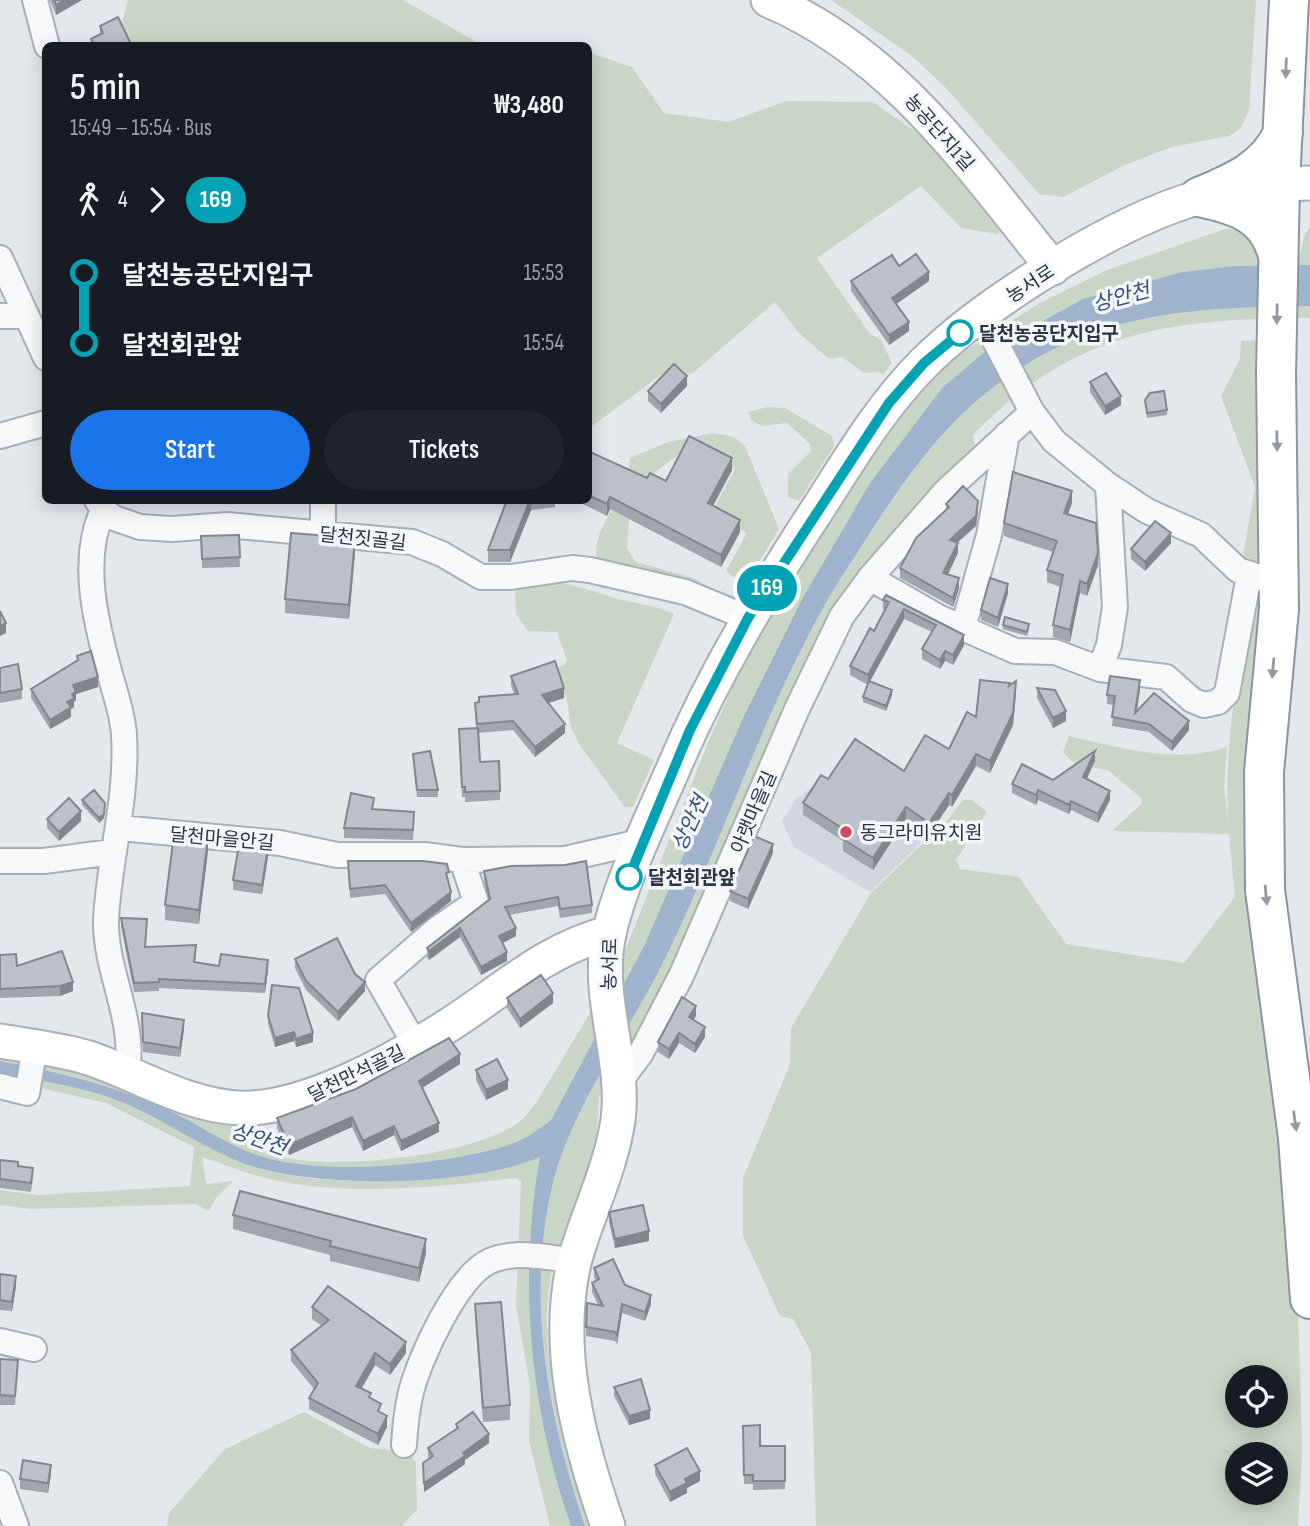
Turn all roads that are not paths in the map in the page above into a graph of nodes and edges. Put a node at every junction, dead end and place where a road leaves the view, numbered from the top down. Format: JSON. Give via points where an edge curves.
{"nodes":[{"id":1,"x":35,"y":0,"type":"edge"},
{"id":2,"x":768,"y":0,"type":"edge"},
{"id":3,"x":1289,"y":0,"type":"edge"},
{"id":4,"x":46,"y":42,"type":"edge"},
{"id":5,"x":1283,"y":133,"type":"junction"},
{"id":6,"x":1295,"y":183,"type":"edge"},
{"id":7,"x":1199,"y":197,"type":"junction"},
{"id":8,"x":1278,"y":256,"type":"junction"},
{"id":9,"x":0,"y":258,"type":"edge"},
{"id":10,"x":1053,"y":268,"type":"junction"},
{"id":11,"x":0,"y":316,"type":"edge"},
{"id":12,"x":26,"y":316,"type":"junction"},
{"id":13,"x":986,"y":324,"type":"junction"},
{"id":14,"x":42,"y":350,"type":"edge"},
{"id":15,"x":1029,"y":407,"type":"junction"},
{"id":16,"x":42,"y":424,"type":"edge"},
{"id":17,"x":1007,"y":434,"type":"junction"},
{"id":18,"x":0,"y":436,"type":"edge"},
{"id":19,"x":1108,"y":485,"type":"junction"},
{"id":20,"x":323,"y":504,"type":"edge"},
{"id":21,"x":100,"y":505,"type":"edge"},
{"id":22,"x":323,"y":533,"type":"junction"},
{"id":23,"x":870,"y":578,"type":"junction"},
{"id":24,"x":748,"y":618,"type":"junction"},
{"id":25,"x":963,"y":628,"type":"junction"},
{"id":26,"x":1100,"y":669,"type":"junction"},
{"id":27,"x":116,"y":840,"type":"junction"},
{"id":28,"x":644,"y":841,"type":"junction"},
{"id":29,"x":462,"y":860,"type":"junction"},
{"id":30,"x":0,"y":861,"type":"edge"},
{"id":31,"x":609,"y":933,"type":"junction"},
{"id":32,"x":0,"y":1041,"type":"edge"},
{"id":33,"x":415,"y":1044,"type":"junction"},
{"id":34,"x":34,"y":1052,"type":"junction"},
{"id":35,"x":127,"y":1072,"type":"junction"},
{"id":36,"x":618,"y":1079,"type":"junction"},
{"id":37,"x":0,"y":1086,"type":"edge"},
{"id":38,"x":565,"y":1259,"type":"junction"},
{"id":39,"x":1310,"y":1299,"type":"edge"},
{"id":40,"x":0,"y":1340,"type":"edge"},
{"id":41,"x":34,"y":1349,"type":"dead end"},
{"id":42,"x":404,"y":1445,"type":"dead end"},
{"id":43,"x":0,"y":1483,"type":"edge"},
{"id":44,"x":16,"y":1526,"type":"edge"},
{"id":45,"x":608,"y":1526,"type":"edge"}],
"edges":[{"from":1,"to":4,"type":"street"},
{"from":2,"to":10,"type":"street","name":"농공단지1길","via":[[843,42],[918,103]]},
{"from":3,"to":5,"type":"highway","one_way":true},
{"from":5,"to":6,"type":"highway"},
{"from":5,"to":7,"type":"highway","via":[[1277,147],[1255,169]]},
{"from":6,"to":7,"type":"street","name":"농서로","via":[[1241,187]]},
{"from":6,"to":8,"type":"highway"},
{"from":7,"to":8,"type":"highway","via":[[1233,206],[1261,222],[1274,240]]},
{"from":7,"to":10,"type":"street","name":"농서로","via":[[1135,223]]},
{"from":8,"to":39,"type":"highway","one_way":true,"via":[[1279,609],[1264,772],[1265,890],[1298,1138]]},
{"from":9,"to":12,"type":"street"},
{"from":10,"to":13,"type":"street","name":"농서로"},
{"from":11,"to":12,"type":"street"},
{"from":12,"to":14,"type":"street"},
{"from":13,"to":15,"type":"street"},
{"from":13,"to":24,"type":"street","name":"농서로","via":[[924,363],[889,403]]},
{"from":15,"to":17,"type":"street","name":"아랫마을길"},
{"from":15,"to":19,"type":"street","via":[[1054,441]]},
{"from":16,"to":18,"type":"street"},
{"from":17,"to":23,"type":"street","name":"아랫마을길","via":[[946,491]]},
{"from":17,"to":25,"type":"street","via":[[989,535]]},
{"from":19,"to":26,"type":"street","via":[[1115,607]]},
{"from":19,"to":26,"type":"street","via":[[1147,511],[1210,541],[1257,578],[1231,681],[1218,702],[1198,703],[1166,677]]},
{"from":20,"to":22,"type":"street"},
{"from":21,"to":22,"type":"street","name":"달천짓골길","via":[[128,523],[156,528],[227,525]]},
{"from":21,"to":27,"type":"street","via":[[93,552],[98,629],[124,734]]},
{"from":22,"to":24,"type":"street","name":"달천짓골길","via":[[412,542],[481,577],[572,568],[598,572],[685,592]]},
{"from":23,"to":25,"type":"street"},
{"from":23,"to":36,"type":"street","name":"아랫마을길","via":[[836,627],[693,950],[641,1053]]},
{"from":24,"to":28,"type":"street","name":"농서로","via":[[700,709]]},
{"from":25,"to":26,"type":"street","via":[[1016,651],[1055,652]]},
{"from":27,"to":29,"type":"street","name":"달천마을안길","via":[[280,843],[337,855]]},
{"from":27,"to":30,"type":"street","name":"달천마을안길","via":[[44,861]]},
{"from":27,"to":35,"type":"street","via":[[106,922],[130,1047]]},
{"from":28,"to":29,"type":"street","name":"달천마을안길","via":[[565,859]]},
{"from":28,"to":31,"type":"street","name":"농서로"},
{"from":29,"to":33,"type":"street","via":[[475,902],[378,980]]},
{"from":31,"to":33,"type":"street","name":"달천만석골길","via":[[538,963],[449,1026]]},
{"from":31,"to":36,"type":"street","name":"농서로","via":[[606,981]]},
{"from":32,"to":34,"type":"street","name":"달천만석골길"},
{"from":33,"to":35,"type":"street","name":"달천만석골길","via":[[330,1089],[267,1106],[214,1106]]},
{"from":34,"to":35,"type":"street","name":"달천만석골길","via":[[86,1057]]},
{"from":34,"to":37,"type":"street","via":[[27,1093]]},
{"from":36,"to":38,"type":"street","name":"농서로","via":[[612,1148]]},
{"from":38,"to":42,"type":"street","via":[[516,1255],[481,1266],[457,1294],[415,1381]]},
{"from":38,"to":45,"type":"street","name":"농서로","via":[[571,1380],[584,1447]]},
{"from":40,"to":41,"type":"street"},
{"from":43,"to":44,"type":"street"}]}
